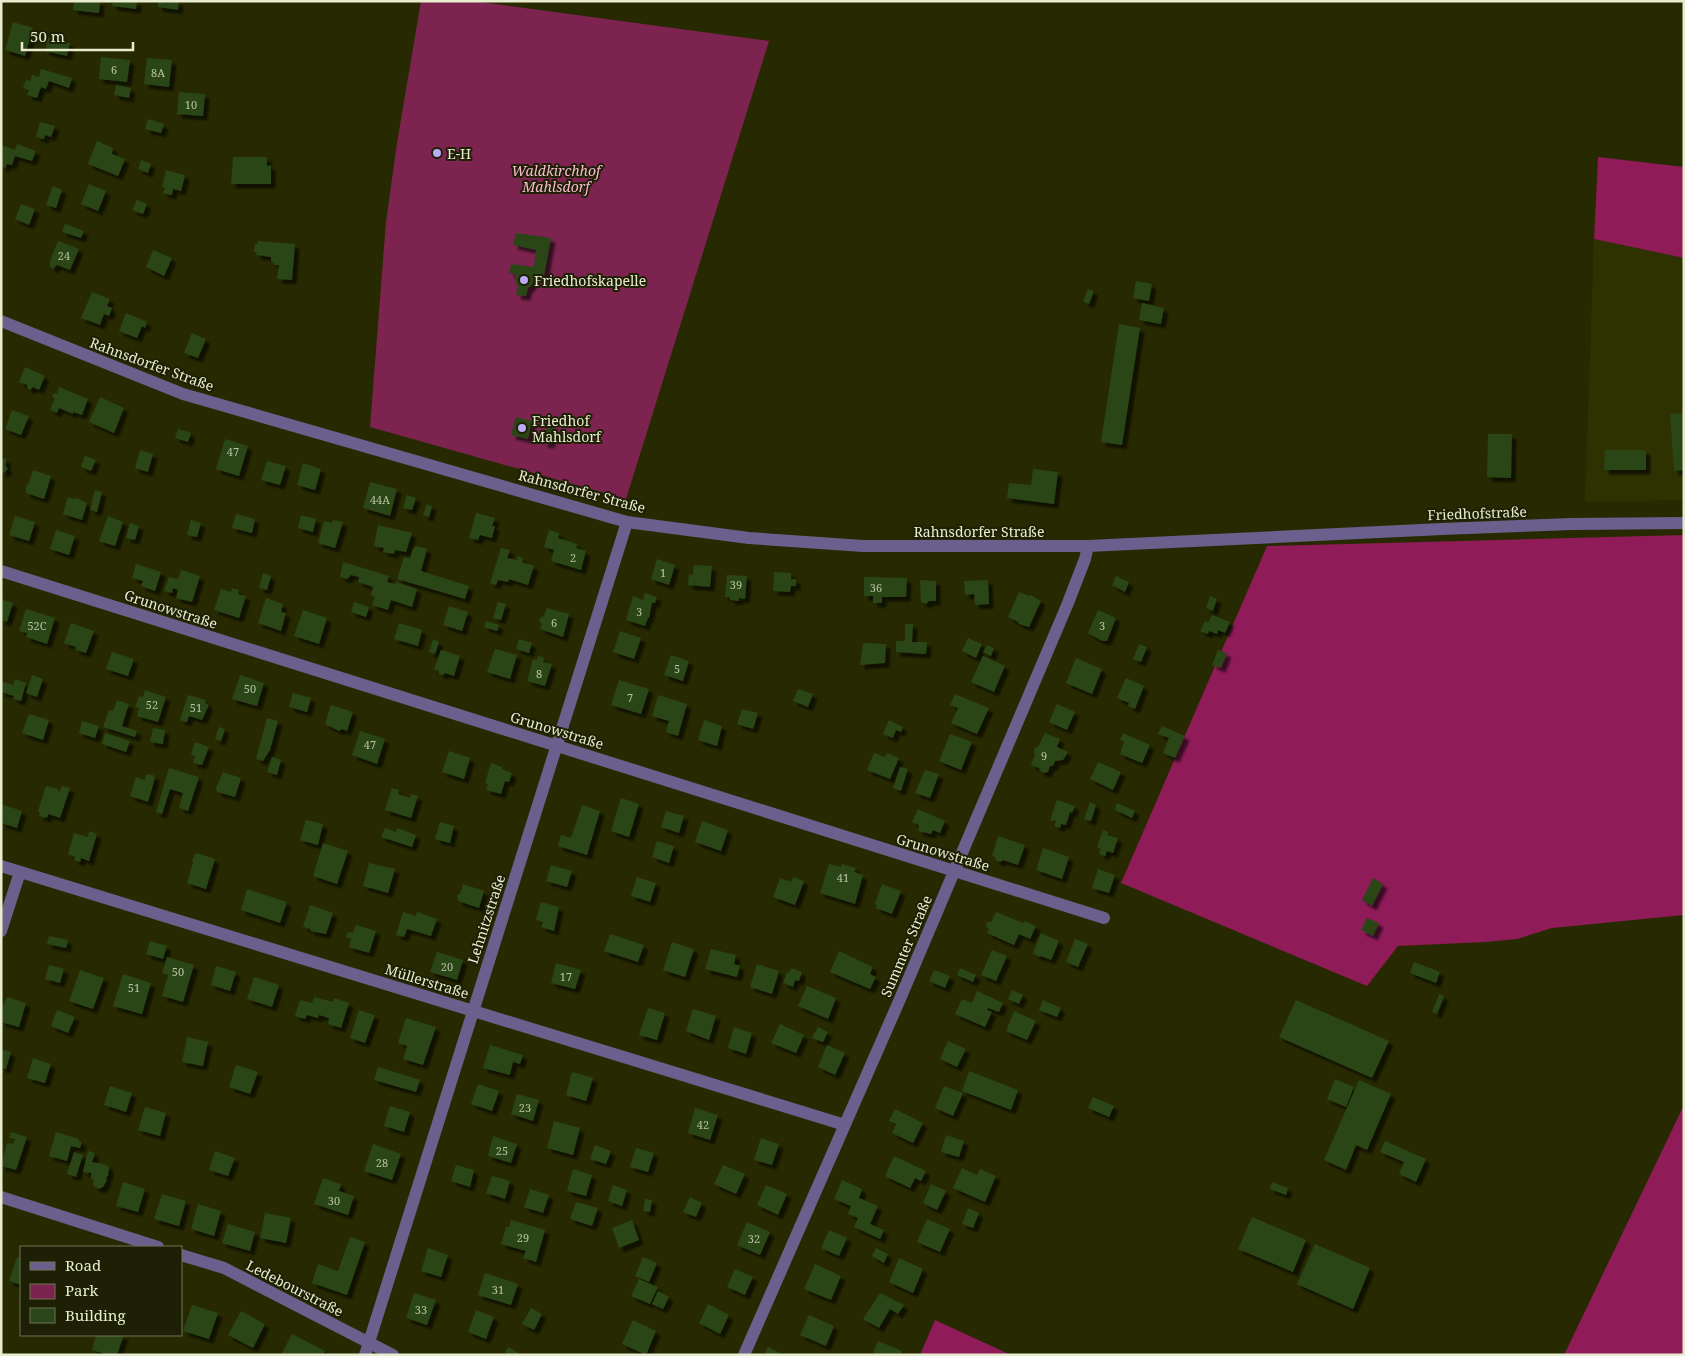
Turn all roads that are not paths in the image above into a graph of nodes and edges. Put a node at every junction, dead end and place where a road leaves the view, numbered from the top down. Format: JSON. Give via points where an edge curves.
{"nodes":[{"id":1,"x":1,"y":321,"type":"edge"},
{"id":2,"x":627,"y":522,"type":"junction"},
{"id":3,"x":1684,"y":523,"type":"edge"},
{"id":4,"x":1271,"y":537,"type":"joint"},
{"id":5,"x":1088,"y":546,"type":"junction"},
{"id":6,"x":1,"y":571,"type":"edge"},
{"id":7,"x":557,"y":746,"type":"junction"},
{"id":8,"x":1,"y":866,"type":"edge"},
{"id":9,"x":954,"y":871,"type":"junction"},
{"id":10,"x":20,"y":872,"type":"junction"},
{"id":11,"x":1104,"y":918,"type":"dead end"},
{"id":12,"x":1,"y":931,"type":"edge"},
{"id":13,"x":472,"y":1010,"type":"junction"},
{"id":14,"x":845,"y":1125,"type":"junction"},
{"id":15,"x":1,"y":1197,"type":"edge"},
{"id":16,"x":155,"y":1246,"type":"edge"},
{"id":17,"x":182,"y":1255,"type":"edge"},
{"id":18,"x":370,"y":1342,"type":"junction"},
{"id":19,"x":365,"y":1355,"type":"edge"},
{"id":20,"x":393,"y":1355,"type":"edge"},
{"id":21,"x":744,"y":1355,"type":"edge"}],
"edges":[{"from":1,"to":2,"type":"street","name":"Rahnsdorfer Straße","via":[[183,394]]},
{"from":2,"to":5,"type":"street","name":"Rahnsdorfer Straße","via":[[749,538],[863,546]]},
{"from":2,"to":7,"type":"street","name":"Lehnitzstraße"},
{"from":3,"to":4,"type":"street","name":"Friedhofstraße","via":[[1572,524]]},
{"from":4,"to":5,"type":"street","name":"Rahnsdorfer Straße"},
{"from":5,"to":9,"type":"street","name":"Summter Straße","via":[[1068,603]]},
{"from":6,"to":7,"type":"street","name":"Grunowstraße"},
{"from":7,"to":9,"type":"street","name":"Grunowstraße"},
{"from":7,"to":13,"type":"street","name":"Lehnitzstraße"},
{"from":8,"to":10,"type":"street","name":"Müllerstraße"},
{"from":9,"to":11,"type":"street","name":"Grunowstraße"},
{"from":9,"to":14,"type":"street","name":"Summter Straße"},
{"from":10,"to":12,"type":"street"},
{"from":10,"to":13,"type":"street","name":"Müllerstraße"},
{"from":13,"to":14,"type":"street","name":"Müllerstraße"},
{"from":13,"to":18,"type":"street","name":"Lehnitzstraße"},
{"from":14,"to":21,"type":"street","name":"Summter Straße"},
{"from":15,"to":16,"type":"street"},
{"from":17,"to":18,"type":"street","name":"Ledebourstraße","via":[[224,1268]]},
{"from":18,"to":19,"type":"street","name":"Lehnitzstraße"},
{"from":18,"to":20,"type":"street","name":"Ledebourstraße"}]}
